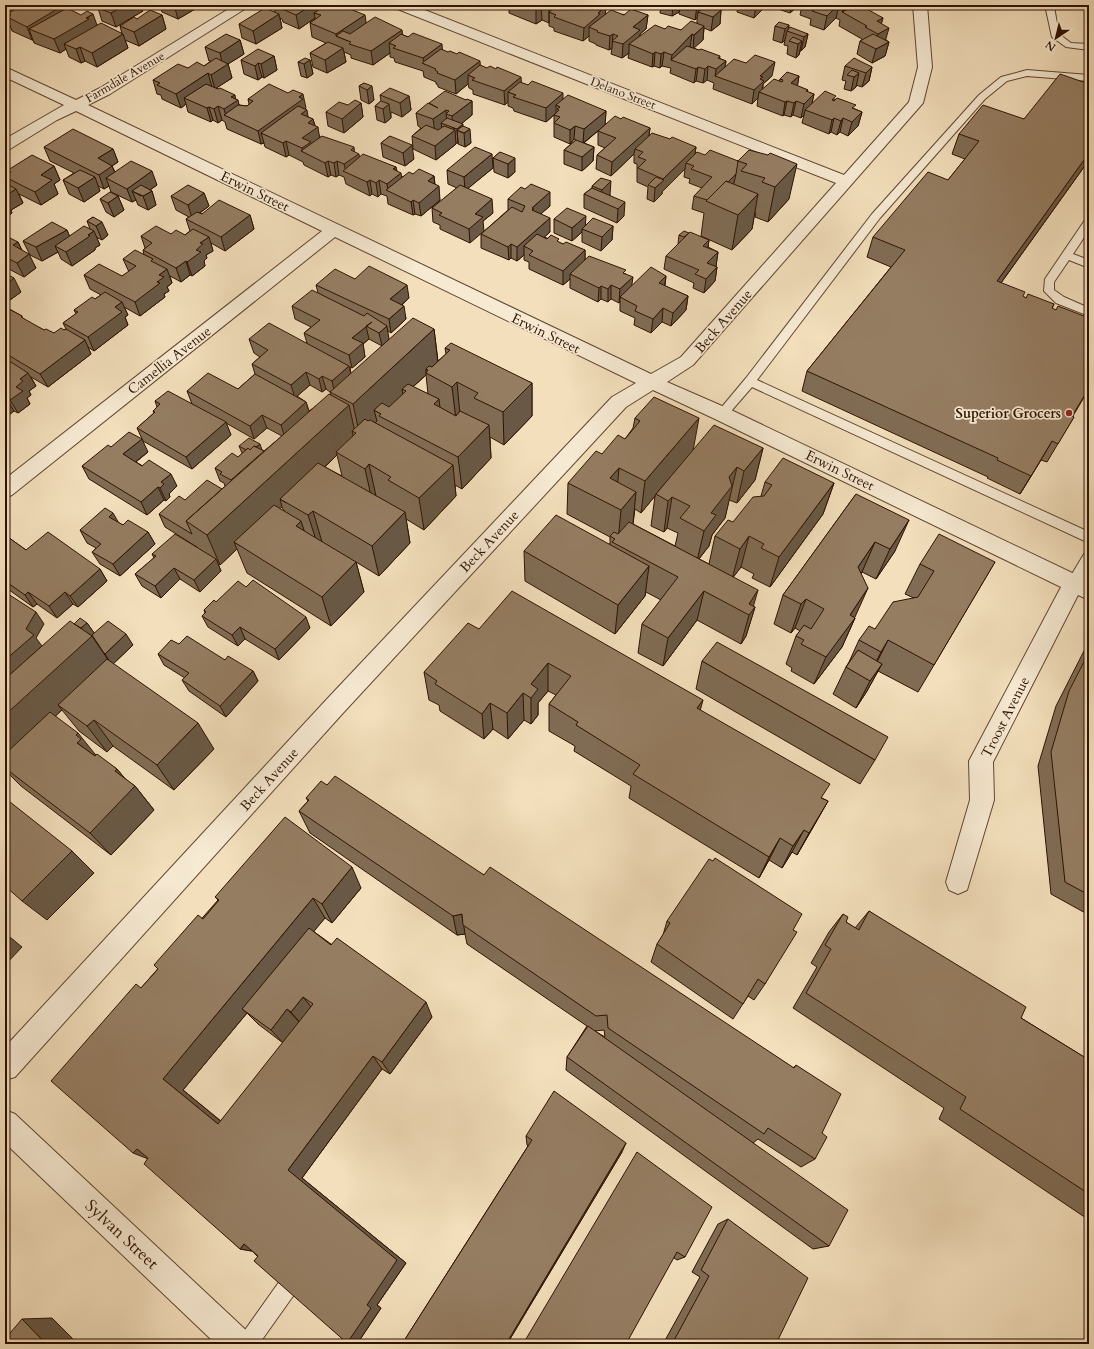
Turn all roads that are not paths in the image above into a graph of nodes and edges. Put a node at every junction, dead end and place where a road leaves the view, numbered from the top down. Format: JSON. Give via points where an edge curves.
{"nodes":[{"id":1,"x":244,"y":5,"type":"edge"},
{"id":2,"x":400,"y":5,"type":"edge"},
{"id":3,"x":920,"y":5,"type":"edge"},
{"id":4,"x":1051,"y":5,"type":"edge"},
{"id":5,"x":1089,"y":47,"type":"edge"},
{"id":6,"x":5,"y":71,"type":"edge"},
{"id":7,"x":1089,"y":78,"type":"edge"},
{"id":8,"x":77,"y":105,"type":"junction"},
{"id":9,"x":5,"y":146,"type":"edge"},
{"id":10,"x":846,"y":181,"type":"junction"},
{"id":11,"x":1089,"y":222,"type":"edge"},
{"id":12,"x":334,"y":230,"type":"junction"},
{"id":13,"x":1067,"y":256,"type":"junction"},
{"id":14,"x":1089,"y":264,"type":"edge"},
{"id":15,"x":1089,"y":312,"type":"edge"},
{"id":16,"x":750,"y":381,"type":"junction"},
{"id":17,"x":652,"y":383,"type":"junction"},
{"id":18,"x":722,"y":414,"type":"junction"},
{"id":19,"x":5,"y":490,"type":"edge"},
{"id":20,"x":1089,"y":538,"type":"edge"},
{"id":21,"x":1089,"y":558,"type":"edge"},
{"id":22,"x":1082,"y":587,"type":"edge"},
{"id":23,"x":958,"y":882,"type":"dead end"},
{"id":24,"x":5,"y":1066,"type":"edge"},
{"id":25,"x":5,"y":1124,"type":"edge"},
{"id":26,"x":291,"y":1282,"type":"edge"},
{"id":27,"x":238,"y":1344,"type":"edge"},
{"id":28,"x":247,"y":1344,"type":"edge"}],
"edges":[{"from":1,"to":8,"type":"street","name":"Farmdale Avenue","via":[[105,91]]},
{"from":2,"to":10,"type":"street","name":"Delano Street"},
{"from":3,"to":10,"type":"street","name":"Beck Avenue","via":[[925,67],[916,103]]},
{"from":4,"to":5,"type":"lane","via":[[1049,6],[1055,35],[1069,45]]},
{"from":6,"to":8,"type":"street","name":"Erwin Street"},
{"from":7,"to":16,"type":"lane","via":[[1027,73],[1004,79],[982,97],[876,216]]},
{"from":8,"to":9,"type":"street","name":"Farmdale Avenue"},
{"from":8,"to":12,"type":"street","name":"Erwin Street"},
{"from":10,"to":17,"type":"street","name":"Beck Avenue","via":[[687,361]]},
{"from":11,"to":13,"type":"lane"},
{"from":12,"to":17,"type":"street","name":"Erwin Street"},
{"from":12,"to":19,"type":"street","name":"Camellia Avenue"},
{"from":13,"to":14,"type":"lane"},
{"from":13,"to":15,"type":"lane","via":[[1049,282],[1049,291],[1060,300]]},
{"from":16,"to":18,"type":"lane"},
{"from":16,"to":20,"type":"lane"},
{"from":17,"to":18,"type":"street","name":"Erwin Street"},
{"from":17,"to":24,"type":"street","name":"Beck Avenue","via":[[613,407]]},
{"from":18,"to":22,"type":"street","name":"Erwin Street"},
{"from":21,"to":22,"type":"lane"},
{"from":22,"to":23,"type":"street","name":"Troost Avenue","via":[[981,761],[982,800]]},
{"from":25,"to":27,"type":"street","name":"Sylvan Street"},
{"from":26,"to":28,"type":"lane"}]}
